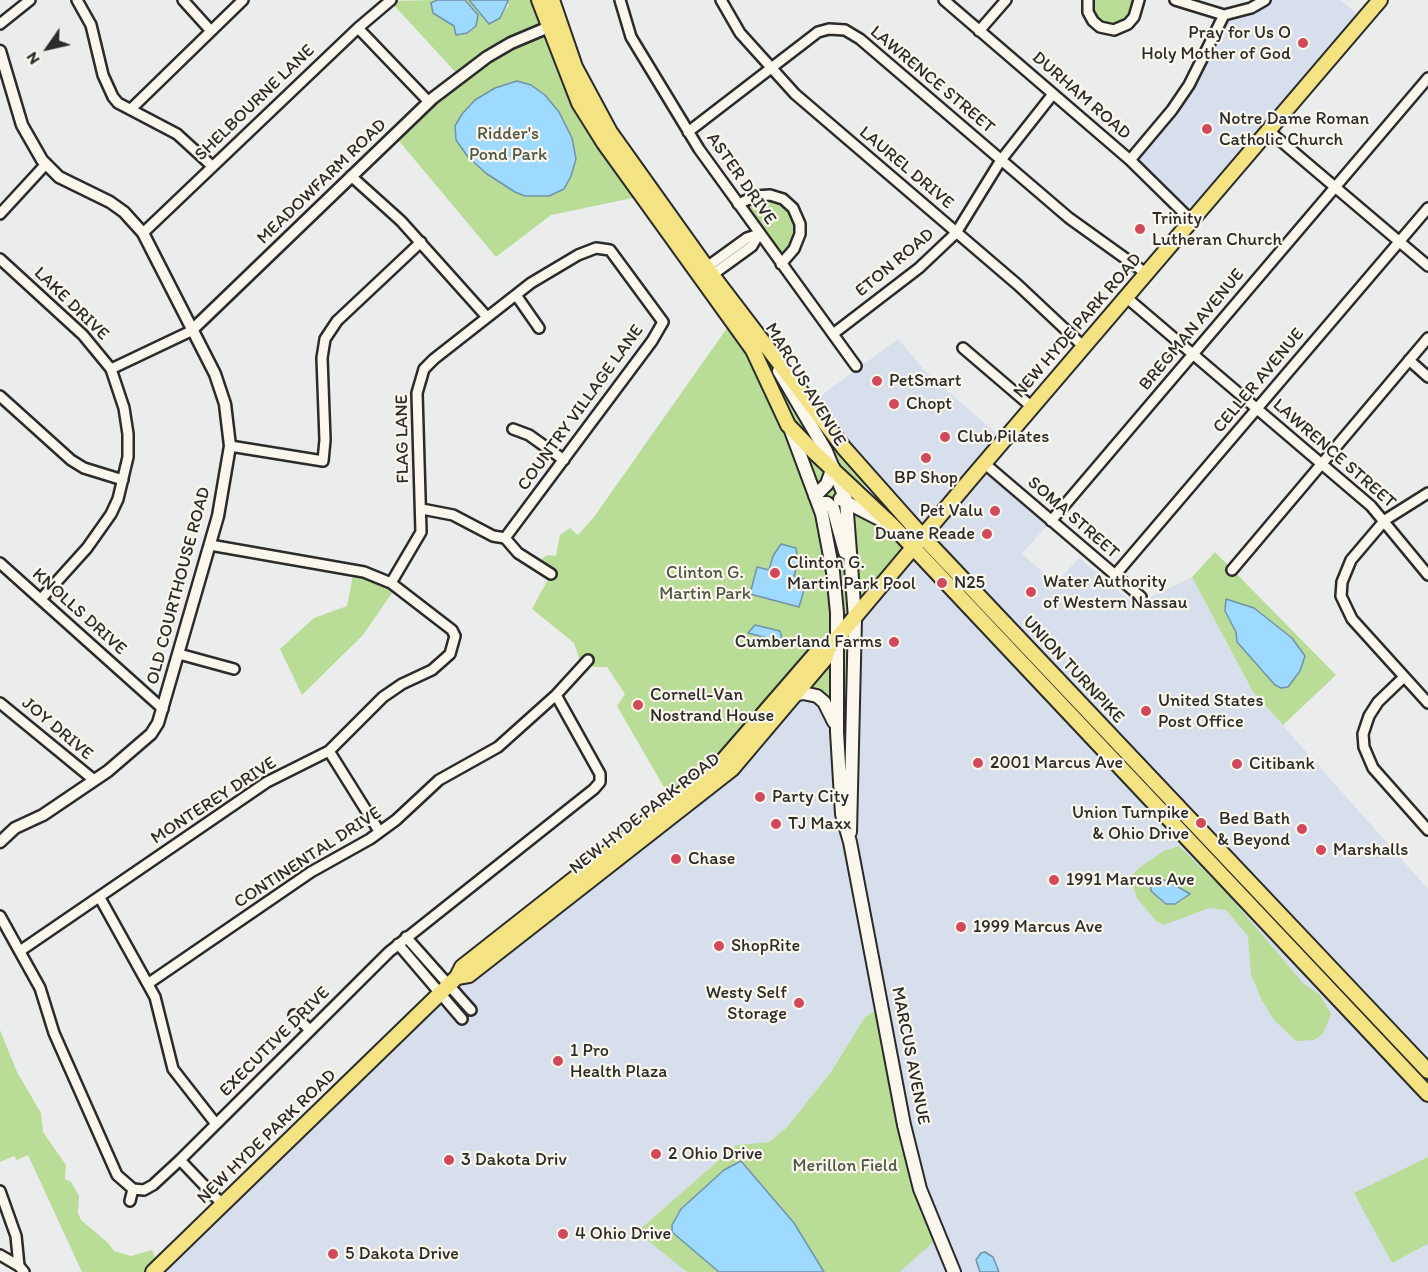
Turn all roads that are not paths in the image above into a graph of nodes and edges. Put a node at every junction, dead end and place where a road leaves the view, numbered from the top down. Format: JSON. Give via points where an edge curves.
{"nodes":[{"id":1,"x":30,"y":0,"type":"edge"},
{"id":2,"x":77,"y":0,"type":"edge"},
{"id":3,"x":183,"y":0,"type":"edge"},
{"id":4,"x":243,"y":0,"type":"edge"},
{"id":5,"x":391,"y":0,"type":"edge"},
{"id":6,"x":539,"y":0,"type":"edge"},
{"id":7,"x":552,"y":0,"type":"edge"},
{"id":8,"x":620,"y":0,"type":"edge"},
{"id":9,"x":721,"y":0,"type":"edge"},
{"id":10,"x":944,"y":0,"type":"edge"},
{"id":11,"x":1006,"y":0,"type":"edge"},
{"id":12,"x":1088,"y":0,"type":"edge"},
{"id":13,"x":1139,"y":0,"type":"edge"},
{"id":14,"x":1175,"y":0,"type":"edge"},
{"id":15,"x":1265,"y":0,"type":"edge"},
{"id":16,"x":1380,"y":0,"type":"edge"},
{"id":17,"x":1224,"y":15,"type":"junction"},
{"id":18,"x":0,"y":24,"type":"edge"},
{"id":19,"x":554,"y":25,"type":"junction"},
{"id":20,"x":358,"y":28,"type":"junction"},
{"id":21,"x":979,"y":30,"type":"junction"},
{"id":22,"x":211,"y":32,"type":"junction"},
{"id":23,"x":0,"y":51,"type":"edge"},
{"id":24,"x":771,"y":69,"type":"junction"},
{"id":25,"x":1428,"y":78,"type":"edge"},
{"id":26,"x":1053,"y":94,"type":"junction"},
{"id":27,"x":429,"y":102,"type":"junction"},
{"id":28,"x":132,"y":108,"type":"junction"},
{"id":29,"x":1269,"y":131,"type":"junction"},
{"id":30,"x":688,"y":132,"type":"junction"},
{"id":31,"x":1001,"y":160,"type":"junction"},
{"id":32,"x":1130,"y":160,"type":"junction"},
{"id":33,"x":46,"y":165,"type":"junction"},
{"id":34,"x":212,"y":166,"type":"junction"},
{"id":35,"x":351,"y":176,"type":"junction"},
{"id":36,"x":1335,"y":187,"type":"junction"},
{"id":37,"x":738,"y":204,"type":"junction"},
{"id":38,"x":1428,"y":208,"type":"edge"},
{"id":39,"x":0,"y":214,"type":"edge"},
{"id":40,"x":1192,"y":221,"type":"junction"},
{"id":41,"x":143,"y":233,"type":"junction"},
{"id":42,"x":956,"y":233,"type":"junction"},
{"id":43,"x":759,"y":234,"type":"junction"},
{"id":44,"x":420,"y":242,"type":"junction"},
{"id":45,"x":1399,"y":242,"type":"junction"},
{"id":46,"x":0,"y":259,"type":"edge"},
{"id":47,"x":781,"y":264,"type":"junction"},
{"id":48,"x":1428,"y":266,"type":"edge"},
{"id":49,"x":707,"y":273,"type":"junction"},
{"id":50,"x":1147,"y":274,"type":"junction"},
{"id":51,"x":516,"y":295,"type":"junction"},
{"id":52,"x":1127,"y":298,"type":"junction"},
{"id":53,"x":487,"y":316,"type":"junction"},
{"id":54,"x":539,"y":328,"type":"dead end"},
{"id":55,"x":191,"y":331,"type":"junction"},
{"id":56,"x":833,"y":334,"type":"junction"},
{"id":57,"x":1428,"y":338,"type":"edge"},
{"id":58,"x":1084,"y":347,"type":"junction"},
{"id":59,"x":963,"y":348,"type":"dead end"},
{"id":60,"x":1193,"y":354,"type":"junction"},
{"id":61,"x":1409,"y":360,"type":"junction"},
{"id":62,"x":856,"y":366,"type":"dead end"},
{"id":63,"x":111,"y":369,"type":"junction"},
{"id":64,"x":1428,"y":377,"type":"edge"},
{"id":65,"x":0,"y":396,"type":"edge"},
{"id":66,"x":1032,"y":407,"type":"junction"},
{"id":67,"x":1257,"y":408,"type":"junction"},
{"id":68,"x":789,"y":424,"type":"junction"},
{"id":69,"x":513,"y":429,"type":"dead end"},
{"id":70,"x":230,"y":446,"type":"junction"},
{"id":71,"x":564,"y":460,"type":"junction"},
{"id":72,"x":984,"y":463,"type":"junction"},
{"id":73,"x":1321,"y":463,"type":"junction"},
{"id":74,"x":833,"y":467,"type":"junction"},
{"id":75,"x":870,"y":478,"type":"junction"},
{"id":76,"x":123,"y":480,"type":"junction"},
{"id":77,"x":1428,"y":493,"type":"edge"},
{"id":78,"x":817,"y":500,"type":"junction"},
{"id":79,"x":846,"y":500,"type":"junction"},
{"id":80,"x":422,"y":509,"type":"junction"},
{"id":81,"x":1051,"y":520,"type":"junction"},
{"id":82,"x":1386,"y":520,"type":"junction"},
{"id":83,"x":900,"y":533,"type":"junction"},
{"id":84,"x":505,"y":538,"type":"junction"},
{"id":85,"x":918,"y":542,"type":"junction"},
{"id":86,"x":210,"y":545,"type":"junction"},
{"id":87,"x":0,"y":563,"type":"edge"},
{"id":88,"x":1232,"y":570,"type":"dead end"},
{"id":89,"x":551,"y":574,"type":"dead end"},
{"id":90,"x":1115,"y":575,"type":"junction"},
{"id":91,"x":1428,"y":575,"type":"edge"},
{"id":92,"x":391,"y":583,"type":"junction"},
{"id":93,"x":854,"y":588,"type":"junction"},
{"id":94,"x":1141,"y":597,"type":"dead end"},
{"id":95,"x":41,"y":599,"type":"junction"},
{"id":96,"x":855,"y":618,"type":"junction"},
{"id":97,"x":455,"y":636,"type":"junction"},
{"id":98,"x":467,"y":636,"type":"dead end"},
{"id":99,"x":832,"y":644,"type":"junction"},
{"id":100,"x":179,"y":654,"type":"junction"},
{"id":101,"x":588,"y":660,"type":"dead end"},
{"id":102,"x":234,"y":669,"type":"dead end"},
{"id":103,"x":1404,"y":677,"type":"junction"},
{"id":104,"x":853,"y":678,"type":"junction"},
{"id":105,"x":556,"y":695,"type":"junction"},
{"id":106,"x":794,"y":695,"type":"junction"},
{"id":107,"x":1428,"y":702,"type":"edge"},
{"id":108,"x":0,"y":703,"type":"edge"},
{"id":109,"x":163,"y":709,"type":"junction"},
{"id":110,"x":837,"y":732,"type":"junction"},
{"id":111,"x":329,"y":751,"type":"junction"},
{"id":112,"x":94,"y":780,"type":"junction"},
{"id":113,"x":1179,"y":819,"type":"junction"},
{"id":114,"x":1428,"y":830,"type":"edge"},
{"id":115,"x":379,"y":831,"type":"junction"},
{"id":116,"x":0,"y":842,"type":"edge"},
{"id":117,"x":850,"y":842,"type":"junction"},
{"id":118,"x":100,"y":898,"type":"junction"},
{"id":119,"x":0,"y":916,"type":"edge"},
{"id":120,"x":406,"y":937,"type":"junction"},
{"id":121,"x":398,"y":944,"type":"junction"},
{"id":122,"x":20,"y":951,"type":"junction"},
{"id":123,"x":149,"y":983,"type":"junction"},
{"id":124,"x":448,"y":985,"type":"junction"},
{"id":125,"x":471,"y":1010,"type":"dead end"},
{"id":126,"x":294,"y":1015,"type":"dead end"},
{"id":127,"x":462,"y":1019,"type":"dead end"},
{"id":128,"x":310,"y":1030,"type":"junction"},
{"id":129,"x":1428,"y":1071,"type":"edge"},
{"id":130,"x":1428,"y":1094,"type":"edge"},
{"id":131,"x":216,"y":1124,"type":"junction"},
{"id":132,"x":180,"y":1160,"type":"junction"},
{"id":133,"x":133,"y":1189,"type":"junction"},
{"id":134,"x":0,"y":1191,"type":"edge"},
{"id":135,"x":130,"y":1201,"type":"dead end"},
{"id":136,"x":223,"y":1205,"type":"junction"},
{"id":137,"x":0,"y":1255,"type":"edge"},
{"id":138,"x":22,"y":1269,"type":"edge"},
{"id":139,"x":153,"y":1272,"type":"edge"},
{"id":140,"x":954,"y":1272,"type":"edge"}],
"edges":[{"from":1,"to":18,"type":"street"},
{"from":2,"to":28,"type":"street","via":[[91,25],[108,89],[118,103]]},
{"from":3,"to":22,"type":"street"},
{"from":4,"to":22,"type":"street"},
{"from":5,"to":20,"type":"street","name":"SHELBOURNE LANE"},
{"from":6,"to":19,"type":"main road","name":"MARCUS AVENUE"},
{"from":7,"to":19,"type":"main road","name":"MARCUS AVENUE"},
{"from":8,"to":30,"type":"street","name":"ASTER DRIVE","via":[[632,36]]},
{"from":9,"to":24,"type":"street","name":"LAUREL DRIVE","via":[[740,33]]},
{"from":10,"to":21,"type":"street","name":"DURHAM ROAD"},
{"from":11,"to":21,"type":"street"},
{"from":12,"to":13,"type":"street","via":[[1093,21],[1114,30],[1134,17]]},
{"from":14,"to":17,"type":"street"},
{"from":15,"to":17,"type":"street"},
{"from":16,"to":29,"type":"main road","name":"NEW HYDE PARK ROAD"},
{"from":17,"to":32,"type":"street","via":[[1190,85]]},
{"from":19,"to":27,"type":"street","name":"MEADOWFARM ROAD","via":[[487,57]]},
{"from":19,"to":49,"type":"main road","name":"MARCUS AVENUE","via":[[570,84],[590,121]]},
{"from":20,"to":27,"type":"street"},
{"from":20,"to":34,"type":"street","name":"SHELBOURNE LANE"},
{"from":21,"to":26,"type":"street","name":"DURHAM ROAD"},
{"from":22,"to":28,"type":"street"},
{"from":23,"to":33,"type":"street","name":"OLD COURTHOUSE ROAD","via":[[22,125]]},
{"from":24,"to":30,"type":"street","name":"LAWRENCE STREET"},
{"from":24,"to":31,"type":"street","name":"LAWRENCE STREET","via":[[818,32],[845,30]]},
{"from":24,"to":42,"type":"street","name":"LAUREL DRIVE","via":[[815,113]]},
{"from":25,"to":36,"type":"street","name":"BREGMAN AVENUE"},
{"from":26,"to":31,"type":"street","name":"ETON ROAD"},
{"from":26,"to":32,"type":"street","name":"DURHAM ROAD"},
{"from":27,"to":35,"type":"street","name":"MEADOWFARM ROAD"},
{"from":28,"to":34,"type":"street","via":[[177,134]]},
{"from":29,"to":36,"type":"street"},
{"from":29,"to":40,"type":"main road","name":"NEW HYDE PARK ROAD"},
{"from":30,"to":37,"type":"street","name":"ASTER DRIVE"},
{"from":31,"to":42,"type":"street","name":"ETON ROAD"},
{"from":31,"to":50,"type":"street","name":"LAWRENCE STREET","via":[[1069,218]]},
{"from":32,"to":40,"type":"street","name":"DURHAM ROAD"},
{"from":33,"to":39,"type":"street"},
{"from":33,"to":41,"type":"street","name":"OLD COURTHOUSE ROAD","via":[[59,177],[110,202]]},
{"from":34,"to":41,"type":"street","name":"SHELBOURNE LANE"},
{"from":35,"to":44,"type":"street"},
{"from":35,"to":55,"type":"street","name":"MEADOWFARM ROAD"},
{"from":36,"to":45,"type":"street"},
{"from":36,"to":60,"type":"street","name":"BREGMAN AVENUE"},
{"from":37,"to":43,"type":"street","name":"ASTER DRIVE"},
{"from":37,"to":47,"type":"street","via":[[770,195],[793,208],[800,234]]},
{"from":38,"to":45,"type":"street","name":"CELLER AVENUE"},
{"from":40,"to":50,"type":"main road","name":"NEW HYDE PARK ROAD"},
{"from":41,"to":55,"type":"street","name":"OLD COURTHOUSE ROAD"},
{"from":42,"to":56,"type":"street","name":"ETON ROAD","via":[[919,268]]},
{"from":42,"to":58,"type":"street","name":"LAUREL DRIVE"},
{"from":43,"to":47,"type":"street","name":"ASTER DRIVE"},
{"from":43,"to":49,"type":"street","via":[[752,246]]},
{"from":44,"to":53,"type":"street"},
{"from":44,"to":70,"type":"street","via":[[337,321],[325,339],[323,461]]},
{"from":45,"to":48,"type":"street"},
{"from":45,"to":67,"type":"street","name":"CELLER AVENUE"},
{"from":46,"to":63,"type":"street","name":"LAKE DRIVE","via":[[83,335]]},
{"from":47,"to":56,"type":"street","name":"ASTER DRIVE"},
{"from":49,"to":68,"type":"main road","name":"MARCUS AVENUE","via":[[753,350]]},
{"from":49,"to":74,"type":"main road","name":"MARCUS AVENUE","via":[[778,369]]},
{"from":49,"to":75,"type":"main road","name":"UNION TURNPIKE"},
{"from":50,"to":52,"type":"main road","name":"NEW HYDE PARK ROAD"},
{"from":51,"to":53,"type":"street","name":"COUNTRY VILLAGE LANE"},
{"from":51,"to":54,"type":"street"},
{"from":51,"to":71,"type":"street","name":"COUNTRY VILLAGE LANE","via":[[578,255],[603,248],[614,254],[663,322]]},
{"from":52,"to":58,"type":"main road","name":"NEW HYDE PARK ROAD"},
{"from":52,"to":60,"type":"street","name":"LAWRENCE STREET"},
{"from":53,"to":80,"type":"street","name":"FLAG LANE","via":[[434,359],[420,378],[417,404]]},
{"from":55,"to":63,"type":"street","name":"MEADOWFARM ROAD"},
{"from":55,"to":70,"type":"street","name":"OLD COURTHOUSE ROAD","via":[[223,396]]},
{"from":56,"to":62,"type":"street","name":"ASTER DRIVE"},
{"from":57,"to":61,"type":"street"},
{"from":58,"to":66,"type":"main road","name":"NEW HYDE PARK ROAD"},
{"from":59,"to":66,"type":"street"},
{"from":60,"to":67,"type":"street","name":"LAWRENCE STREET"},
{"from":60,"to":81,"type":"street","name":"BREGMAN AVENUE"},
{"from":61,"to":64,"type":"street"},
{"from":61,"to":73,"type":"street"},
{"from":63,"to":76,"type":"street","name":"LAKE DRIVE","via":[[128,434]]},
{"from":65,"to":76,"type":"street","via":[[71,460]]},
{"from":66,"to":72,"type":"main road","name":"NEW HYDE PARK ROAD"},
{"from":67,"to":73,"type":"street","name":"LAWRENCE STREET"},
{"from":67,"to":90,"type":"street","name":"CELLER AVENUE"},
{"from":68,"to":74,"type":"main road","name":"UNION TURNPIKE"},
{"from":68,"to":78,"type":"main road","name":"MARCUS AVENUE"},
{"from":69,"to":71,"type":"street","via":[[529,435]]},
{"from":70,"to":86,"type":"street","name":"OLD COURTHOUSE ROAD"},
{"from":71,"to":84,"type":"street","name":"COUNTRY VILLAGE LANE"},
{"from":72,"to":81,"type":"street","name":"SOMA STREET"},
{"from":72,"to":85,"type":"main road","name":"NEW HYDE PARK ROAD"},
{"from":73,"to":82,"type":"street","name":"LAWRENCE STREET"},
{"from":73,"to":88,"type":"street"},
{"from":74,"to":75,"type":"main road","via":[[860,480]]},
{"from":74,"to":78,"type":"main road"},
{"from":74,"to":79,"type":"main road","name":"MARCUS AVENUE"},
{"from":74,"to":83,"type":"main road","name":"UNION TURNPIKE"},
{"from":75,"to":85,"type":"main road","name":"UNION TURNPIKE"},
{"from":76,"to":95,"type":"street","name":"LAKE DRIVE","via":[[102,529]]},
{"from":77,"to":82,"type":"street"},
{"from":78,"to":79,"type":"main road"},
{"from":78,"to":93,"type":"main road","via":[[834,511]]},
{"from":78,"to":99,"type":"main road","name":"MARCUS AVENUE","via":[[833,572]]},
{"from":79,"to":83,"type":"main road"},
{"from":79,"to":93,"type":"main road","name":"MARCUS AVENUE"},
{"from":80,"to":84,"type":"street","via":[[453,515],[493,536]]},
{"from":80,"to":92,"type":"street","name":"FLAG LANE","via":[[419,538]]},
{"from":81,"to":90,"type":"street","name":"SOMA STREET"},
{"from":82,"to":91,"type":"street","name":"LAWRENCE STREET"},
{"from":82,"to":103,"type":"street","via":[[1351,560],[1341,596],[1352,619]]},
{"from":83,"to":85,"type":"main road","name":"UNION TURNPIKE"},
{"from":84,"to":89,"type":"street","via":[[518,553]]},
{"from":85,"to":96,"type":"main road","name":"NEW HYDE PARK ROAD"},
{"from":85,"to":113,"type":"main road","name":"UNION TURNPIKE"},
{"from":86,"to":92,"type":"street","via":[[364,572]]},
{"from":86,"to":100,"type":"street","name":"OLD COURTHOUSE ROAD"},
{"from":87,"to":95,"type":"street","name":"KNOLLS DRIVE"},
{"from":90,"to":94,"type":"street","name":"SOMA STREET"},
{"from":92,"to":97,"type":"street","via":[[446,624]]},
{"from":93,"to":96,"type":"main road","name":"MARCUS AVENUE"},
{"from":95,"to":109,"type":"street","name":"KNOLLS DRIVE"},
{"from":96,"to":99,"type":"main road","name":"NEW HYDE PARK ROAD"},
{"from":96,"to":104,"type":"main road","name":"MARCUS AVENUE"},
{"from":97,"to":98,"type":"street"},
{"from":97,"to":111,"type":"street","name":"MONTEREY DRIVE","via":[[450,654],[443,662],[383,697]]},
{"from":99,"to":104,"type":"main road","via":[[847,655]]},
{"from":99,"to":106,"type":"main road","name":"NEW HYDE PARK ROAD","via":[[825,659]]},
{"from":99,"to":110,"type":"main road","name":"MARCUS AVENUE"},
{"from":99,"to":124,"type":"main road","name":"NEW HYDE PARK ROAD","via":[[817,652],[720,764],[462,967]]},
{"from":100,"to":102,"type":"street"},
{"from":100,"to":109,"type":"street","name":"OLD COURTHOUSE ROAD"},
{"from":101,"to":105,"type":"street","name":"CONTINENTAL DRIVE"},
{"from":103,"to":107,"type":"street"},
{"from":103,"to":114,"type":"street","via":[[1369,716],[1364,747],[1373,768]]},
{"from":104,"to":117,"type":"main road","name":"MARCUS AVENUE"},
{"from":105,"to":115,"type":"street","name":"CONTINENTAL DRIVE","via":[[498,747],[439,780]]},
{"from":105,"to":120,"type":"street","name":"EXECUTIVE DRIVE","via":[[587,746],[600,782]]},
{"from":106,"to":110,"type":"main road","via":[[817,696],[833,716]]},
{"from":106,"to":124,"type":"main road","name":"NEW HYDE PARK ROAD","via":[[720,781],[469,975]]},
{"from":108,"to":112,"type":"street","name":"JOY DRIVE"},
{"from":109,"to":112,"type":"street","name":"OLD COURTHOUSE ROAD","via":[[151,734]]},
{"from":110,"to":117,"type":"main road","name":"MARCUS AVENUE","via":[[842,814]]},
{"from":111,"to":115,"type":"street"},
{"from":111,"to":118,"type":"street","name":"MONTEREY DRIVE","via":[[267,783]]},
{"from":112,"to":116,"type":"street","name":"OLD COURTHOUSE ROAD","via":[[43,815],[15,828]]},
{"from":113,"to":129,"type":"main road","name":"UNION TURNPIKE"},
{"from":113,"to":130,"type":"main road","name":"UNION TURNPIKE"},
{"from":115,"to":123,"type":"street","name":"CONTINENTAL DRIVE","via":[[311,872]]},
{"from":117,"to":140,"type":"main road","name":"MARCUS AVENUE","via":[[904,1125],[920,1189]]},
{"from":118,"to":122,"type":"street","name":"MONTEREY DRIVE"},
{"from":118,"to":123,"type":"street"},
{"from":119,"to":122,"type":"street"},
{"from":120,"to":121,"type":"street","name":"EXECUTIVE DRIVE"},
{"from":120,"to":124,"type":"street"},
{"from":121,"to":124,"type":"street"},
{"from":121,"to":128,"type":"street","name":"EXECUTIVE DRIVE"},
{"from":122,"to":133,"type":"street","via":[[40,988],[54,1033],[117,1175]]},
{"from":123,"to":131,"type":"street","via":[[173,1069]]},
{"from":124,"to":125,"type":"street"},
{"from":124,"to":127,"type":"street"},
{"from":124,"to":136,"type":"main road","name":"NEW HYDE PARK ROAD"},
{"from":126,"to":128,"type":"street"},
{"from":128,"to":131,"type":"street","name":"EXECUTIVE DRIVE"},
{"from":131,"to":132,"type":"street","name":"EXECUTIVE DRIVE"},
{"from":132,"to":133,"type":"street","name":"EXECUTIVE DRIVE","via":[[153,1185],[144,1190]]},
{"from":132,"to":136,"type":"street"},
{"from":133,"to":135,"type":"street"},
{"from":134,"to":138,"type":"street","via":[[16,1236]]},
{"from":136,"to":139,"type":"main road","name":"NEW HYDE PARK ROAD"},
{"from":137,"to":138,"type":"street"}]}
